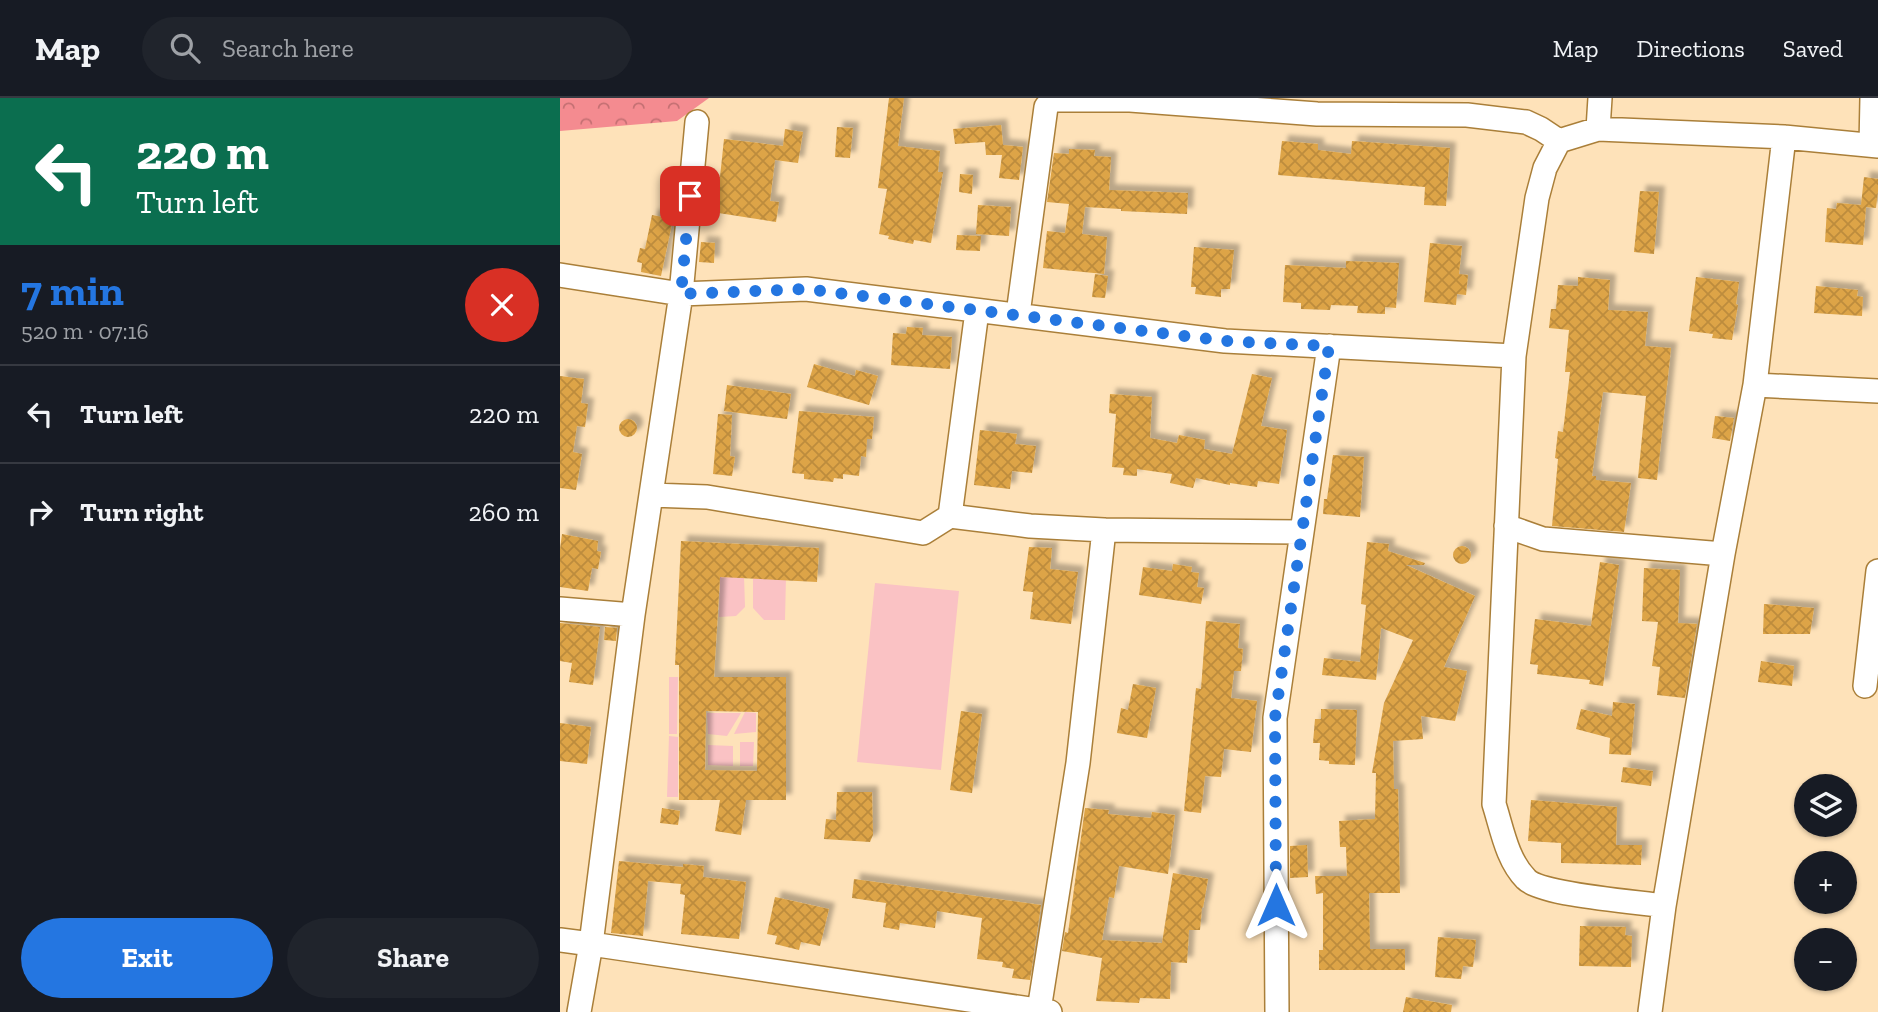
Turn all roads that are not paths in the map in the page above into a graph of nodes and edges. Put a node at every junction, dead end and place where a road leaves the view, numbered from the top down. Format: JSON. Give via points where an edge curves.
{"nodes":[{"id":1,"x":1600,"y":98,"type":"edge"},
{"id":2,"x":1872,"y":98,"type":"edge"},
{"id":3,"x":1198,"y":101,"type":"edge"},
{"id":4,"x":697,"y":122,"type":"dead end"},
{"id":5,"x":1598,"y":129,"type":"junction"},
{"id":6,"x":1784,"y":137,"type":"junction"},
{"id":7,"x":1559,"y":142,"type":"junction"},
{"id":8,"x":1874,"y":145,"type":"edge"},
{"id":9,"x":560,"y":275,"type":"edge"},
{"id":10,"x":681,"y":294,"type":"junction"},
{"id":11,"x":977,"y":312,"type":"junction"},
{"id":12,"x":1018,"y":314,"type":"junction"},
{"id":13,"x":1329,"y":346,"type":"junction"},
{"id":14,"x":1514,"y":356,"type":"junction"},
{"id":15,"x":1755,"y":384,"type":"junction"},
{"id":16,"x":1878,"y":391,"type":"edge"},
{"id":17,"x":651,"y":495,"type":"junction"},
{"id":18,"x":950,"y":516,"type":"junction"},
{"id":19,"x":1506,"y":526,"type":"junction"},
{"id":20,"x":1104,"y":530,"type":"junction"},
{"id":21,"x":1301,"y":531,"type":"junction"},
{"id":22,"x":1723,"y":554,"type":"junction"},
{"id":23,"x":1878,"y":571,"type":"edge"},
{"id":24,"x":560,"y":608,"type":"edge"},
{"id":25,"x":633,"y":615,"type":"junction"},
{"id":26,"x":1866,"y":686,"type":"dead end"},
{"id":27,"x":1664,"y":906,"type":"junction"},
{"id":28,"x":560,"y":940,"type":"edge"},
{"id":29,"x":591,"y":944,"type":"junction"},
{"id":30,"x":1045,"y":1011,"type":"edge"},
{"id":31,"x":579,"y":1012,"type":"edge"},
{"id":32,"x":1277,"y":1012,"type":"edge"},
{"id":33,"x":1650,"y":1012,"type":"edge"}],
"edges":[{"from":1,"to":5,"type":"street"},
{"from":2,"to":8,"type":"street"},
{"from":3,"to":7,"type":"street","via":[[1317,114],[1467,115],[1526,122]]},
{"from":3,"to":12,"type":"street","via":[[1052,100],[1046,107]]},
{"from":4,"to":10,"type":"street"},
{"from":5,"to":6,"type":"street"},
{"from":5,"to":7,"type":"street"},
{"from":6,"to":8,"type":"street"},
{"from":6,"to":15,"type":"street"},
{"from":7,"to":14,"type":"street","via":[[1545,168],[1537,198]]},
{"from":9,"to":10,"type":"street"},
{"from":10,"to":11,"type":"street","via":[[806,289]]},
{"from":10,"to":17,"type":"street"},
{"from":11,"to":12,"type":"street"},
{"from":11,"to":18,"type":"street"},
{"from":12,"to":13,"type":"street","via":[[1225,341]]},
{"from":13,"to":14,"type":"street"},
{"from":13,"to":21,"type":"street"},
{"from":14,"to":19,"type":"street"},
{"from":15,"to":16,"type":"street"},
{"from":15,"to":22,"type":"street"},
{"from":17,"to":18,"type":"street","via":[[707,498],[923,533]]},
{"from":17,"to":25,"type":"street"},
{"from":18,"to":20,"type":"street"},
{"from":19,"to":22,"type":"street","via":[[1543,539]]},
{"from":19,"to":27,"type":"street","via":[[1494,804],[1514,863],[1527,882],[1550,890]]},
{"from":20,"to":21,"type":"street"},
{"from":20,"to":30,"type":"street"},
{"from":21,"to":32,"type":"street","via":[[1275,718]]},
{"from":22,"to":27,"type":"street"},
{"from":23,"to":26,"type":"street"},
{"from":24,"to":25,"type":"street"},
{"from":25,"to":29,"type":"street"},
{"from":27,"to":33,"type":"street"},
{"from":28,"to":29,"type":"street"},
{"from":29,"to":30,"type":"street"},
{"from":29,"to":31,"type":"street"}]}
